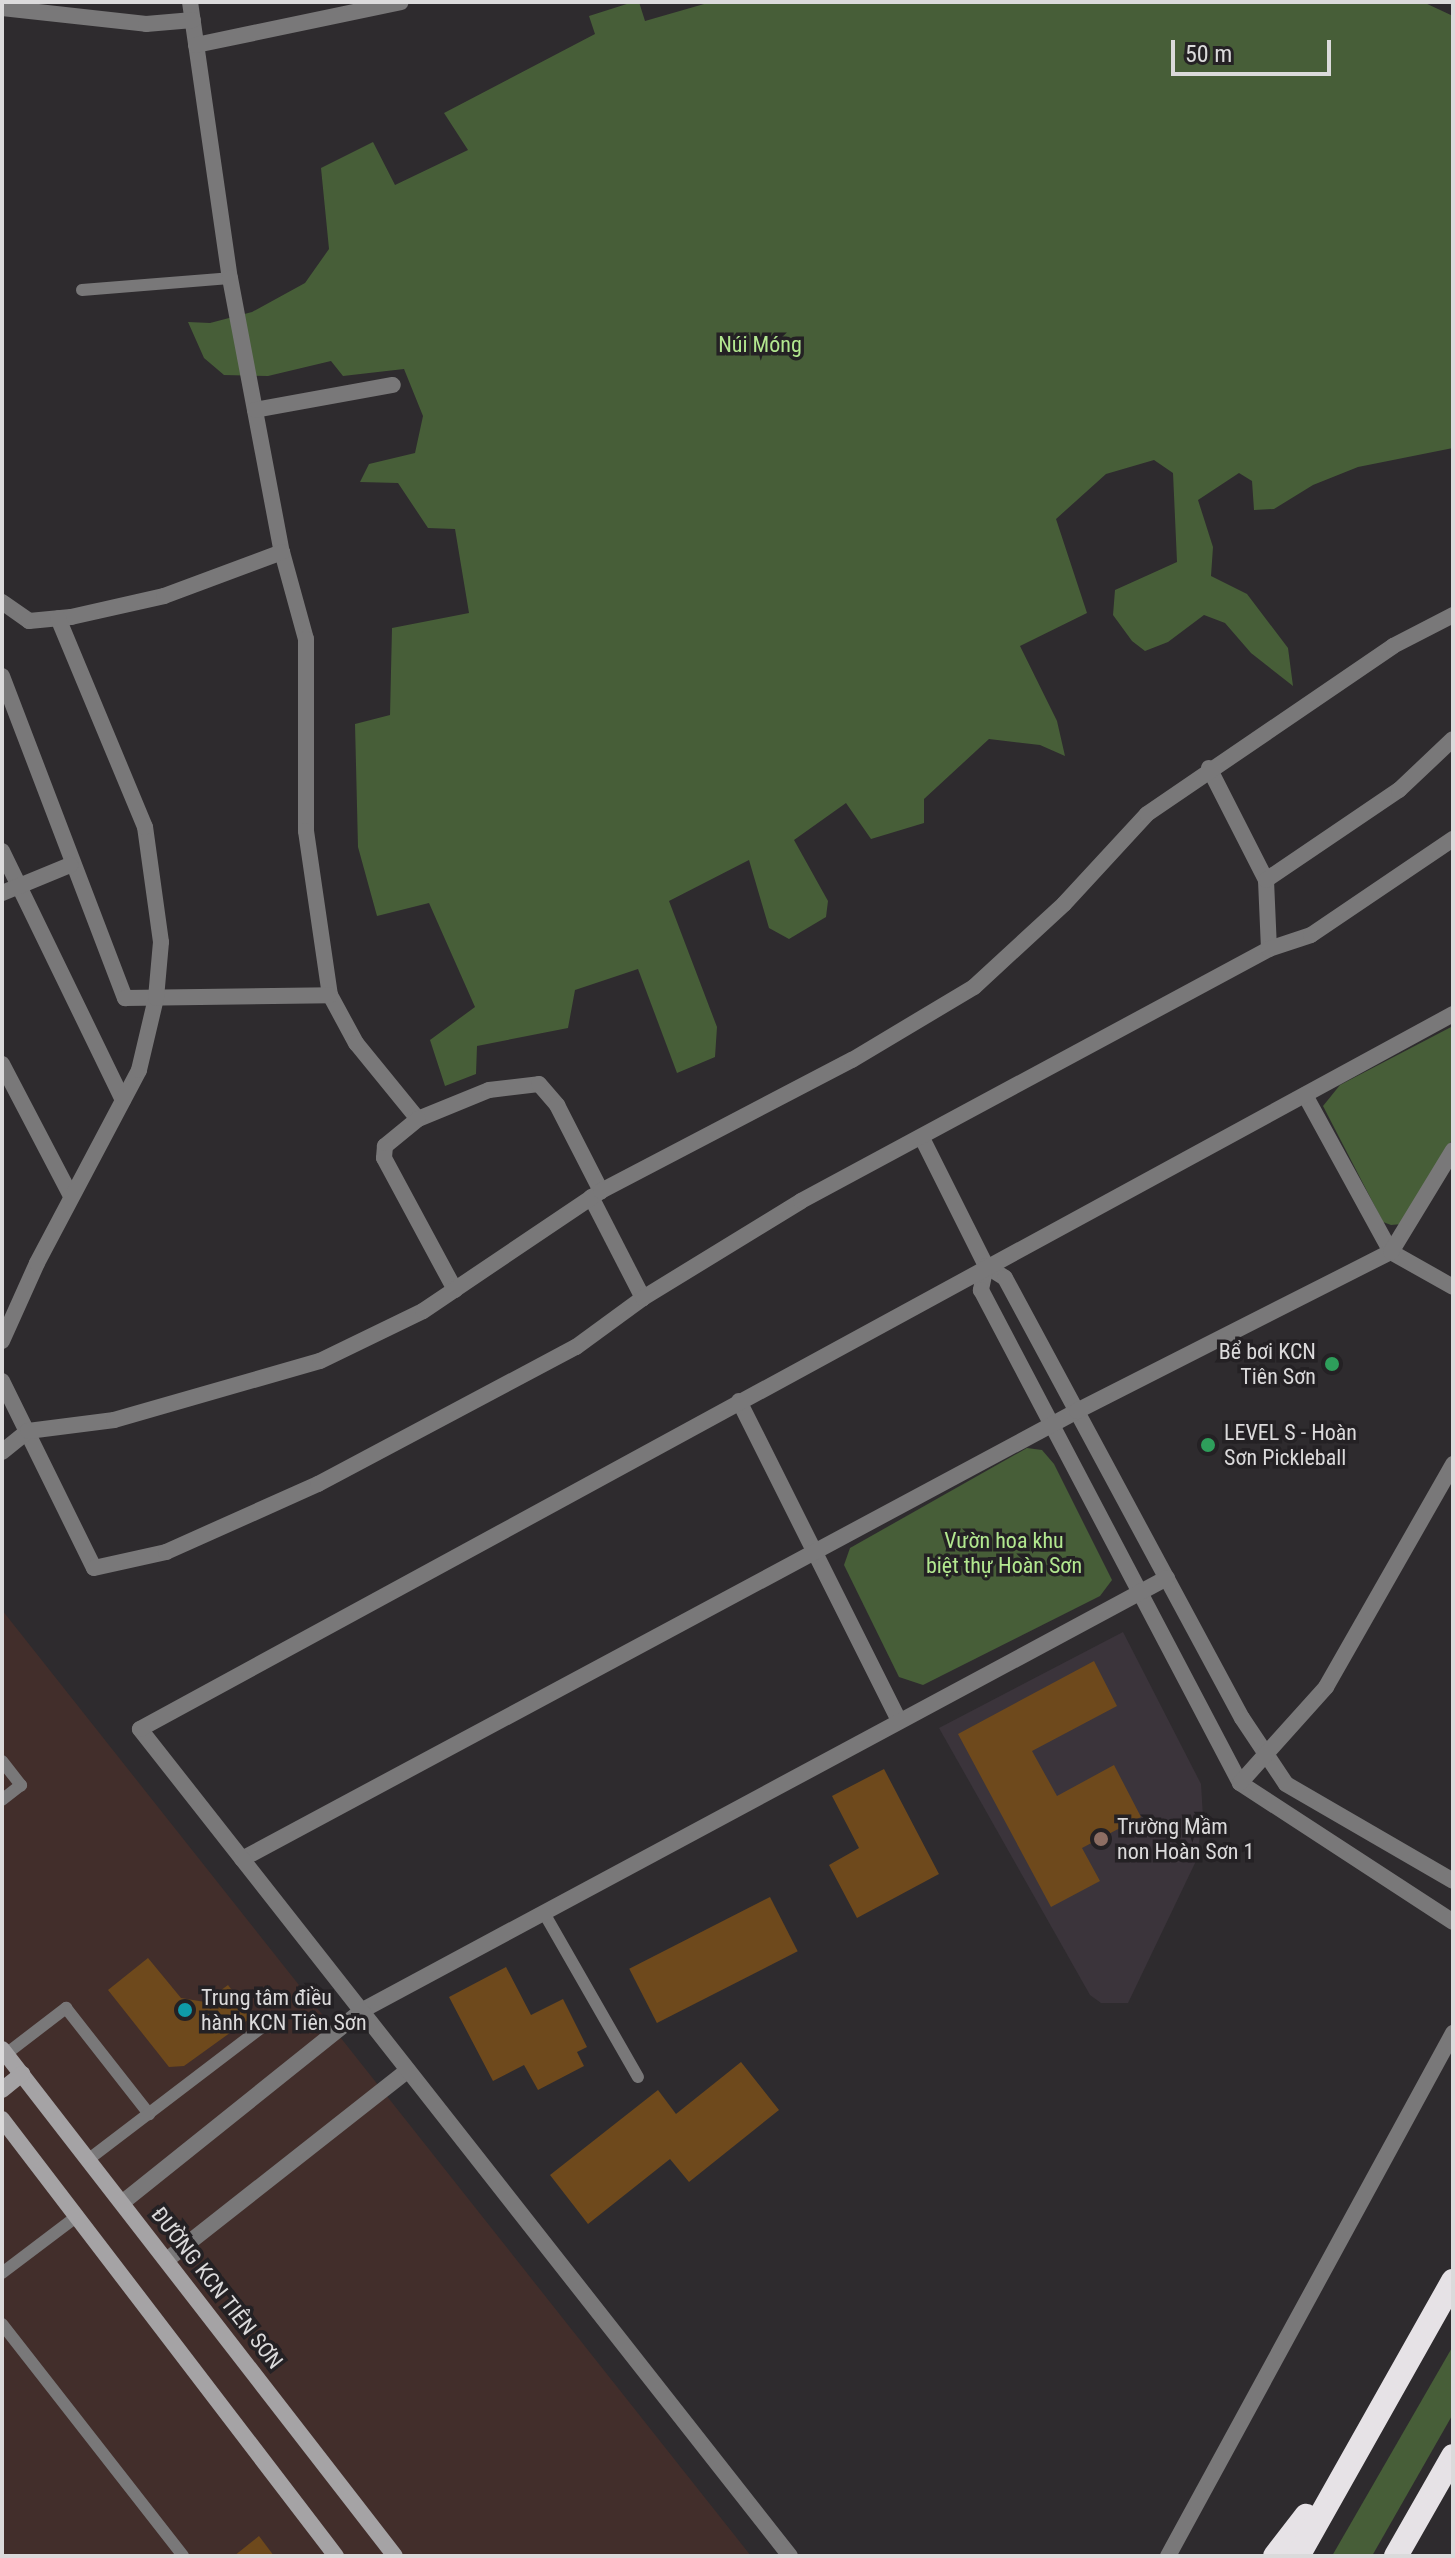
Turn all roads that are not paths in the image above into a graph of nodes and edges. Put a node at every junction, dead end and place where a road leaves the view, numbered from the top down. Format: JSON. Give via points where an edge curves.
{"nodes":[{"id":1,"x":190,"y":2,"type":"edge"},
{"id":2,"x":401,"y":2,"type":"edge"},
{"id":3,"x":2,"y":8,"type":"edge"},
{"id":4,"x":193,"y":20,"type":"junction"},
{"id":5,"x":196,"y":45,"type":"junction"},
{"id":6,"x":230,"y":278,"type":"junction"},
{"id":7,"x":82,"y":290,"type":"dead end"},
{"id":8,"x":393,"y":385,"type":"dead end"},
{"id":9,"x":255,"y":410,"type":"junction"},
{"id":10,"x":282,"y":552,"type":"junction"},
{"id":11,"x":2,"y":602,"type":"edge"},
{"id":12,"x":1453,"y":615,"type":"edge"},
{"id":13,"x":58,"y":618,"type":"junction"},
{"id":14,"x":2,"y":676,"type":"edge"},
{"id":15,"x":1453,"y":739,"type":"edge"},
{"id":16,"x":1209,"y":768,"type":"junction"},
{"id":17,"x":1453,"y":839,"type":"edge"},
{"id":18,"x":2,"y":851,"type":"edge"},
{"id":19,"x":70,"y":865,"type":"junction"},
{"id":20,"x":1266,"y":880,"type":"junction"},
{"id":21,"x":19,"y":886,"type":"junction"},
{"id":22,"x":2,"y":893,"type":"edge"},
{"id":23,"x":1269,"y":949,"type":"junction"},
{"id":24,"x":330,"y":995,"type":"junction"},
{"id":25,"x":156,"y":998,"type":"junction"},
{"id":26,"x":1453,"y":1014,"type":"edge"},
{"id":27,"x":2,"y":1064,"type":"edge"},
{"id":28,"x":1305,"y":1095,"type":"junction"},
{"id":29,"x":123,"y":1100,"type":"junction"},
{"id":30,"x":418,"y":1119,"type":"junction"},
{"id":31,"x":922,"y":1138,"type":"junction"},
{"id":32,"x":1453,"y":1150,"type":"edge"},
{"id":33,"x":596,"y":1194,"type":"junction"},
{"id":34,"x":71,"y":1196,"type":"junction"},
{"id":35,"x":1391,"y":1252,"type":"junction"},
{"id":36,"x":986,"y":1266,"type":"junction"},
{"id":37,"x":1453,"y":1287,"type":"edge"},
{"id":38,"x":455,"y":1290,"type":"junction"},
{"id":39,"x":643,"y":1298,"type":"junction"},
{"id":40,"x":2,"y":1341,"type":"edge"},
{"id":41,"x":2,"y":1381,"type":"edge"},
{"id":42,"x":739,"y":1401,"type":"junction"},
{"id":43,"x":1077,"y":1411,"type":"junction"},
{"id":44,"x":1052,"y":1424,"type":"junction"},
{"id":45,"x":28,"y":1431,"type":"junction"},
{"id":46,"x":2,"y":1452,"type":"edge"},
{"id":47,"x":1453,"y":1464,"type":"edge"},
{"id":48,"x":814,"y":1551,"type":"junction"},
{"id":49,"x":1167,"y":1578,"type":"junction"},
{"id":50,"x":1140,"y":1591,"type":"junction"},
{"id":51,"x":899,"y":1721,"type":"junction"},
{"id":52,"x":1268,"y":1756,"type":"junction"},
{"id":53,"x":2,"y":1761,"type":"edge"},
{"id":54,"x":1240,"y":1783,"type":"junction"},
{"id":55,"x":2,"y":1800,"type":"edge"},
{"id":56,"x":242,"y":1859,"type":"junction"},
{"id":57,"x":1453,"y":1881,"type":"edge"},
{"id":58,"x":544,"y":1913,"type":"junction"},
{"id":59,"x":1453,"y":1922,"type":"edge"},
{"id":60,"x":361,"y":2011,"type":"junction"},
{"id":61,"x":269,"y":2022,"type":"dead end"},
{"id":62,"x":1453,"y":2033,"type":"edge"},
{"id":63,"x":4,"y":2052,"type":"edge"},
{"id":64,"x":408,"y":2070,"type":"junction"},
{"id":65,"x":22,"y":2074,"type":"junction"},
{"id":66,"x":638,"y":2077,"type":"dead end"},
{"id":67,"x":2,"y":2090,"type":"edge"},
{"id":68,"x":149,"y":2114,"type":"junction"},
{"id":69,"x":2,"y":2119,"type":"edge"},
{"id":70,"x":89,"y":2159,"type":"junction"},
{"id":71,"x":123,"y":2202,"type":"junction"},
{"id":72,"x":76,"y":2217,"type":"junction"},
{"id":73,"x":168,"y":2259,"type":"junction"},
{"id":74,"x":2,"y":2273,"type":"edge"},
{"id":75,"x":1453,"y":2281,"type":"edge"},
{"id":76,"x":2,"y":2324,"type":"edge"},
{"id":77,"x":1361,"y":2444,"type":"junction"},
{"id":78,"x":1453,"y":2456,"type":"edge"},
{"id":79,"x":183,"y":2556,"type":"edge"},
{"id":80,"x":336,"y":2556,"type":"edge"},
{"id":81,"x":395,"y":2556,"type":"edge"},
{"id":82,"x":790,"y":2556,"type":"edge"},
{"id":83,"x":1168,"y":2556,"type":"edge"},
{"id":84,"x":1275,"y":2556,"type":"edge"},
{"id":85,"x":1298,"y":2556,"type":"edge"},
{"id":86,"x":1396,"y":2556,"type":"edge"}],
"edges":[{"from":1,"to":4,"type":"street"},
{"from":2,"to":5,"type":"street"},
{"from":3,"to":4,"type":"street","via":[[146,24]]},
{"from":4,"to":5,"type":"street"},
{"from":5,"to":6,"type":"street"},
{"from":6,"to":7,"type":"lane"},
{"from":6,"to":9,"type":"street"},
{"from":8,"to":9,"type":"street"},
{"from":9,"to":10,"type":"street"},
{"from":10,"to":13,"type":"street","via":[[164,596]]},
{"from":10,"to":24,"type":"street","via":[[306,639],[306,831]]},
{"from":11,"to":13,"type":"street","via":[[17,618]]},
{"from":12,"to":16,"type":"street","via":[[1393,646]]},
{"from":13,"to":25,"type":"street","via":[[145,827],[161,942]]},
{"from":14,"to":19,"type":"street"},
{"from":15,"to":20,"type":"street","via":[[1399,790]]},
{"from":16,"to":20,"type":"street"},
{"from":16,"to":33,"type":"street","via":[[1147,814],[1064,904],[974,987],[852,1060]]},
{"from":17,"to":23,"type":"street","via":[[1311,935]]},
{"from":18,"to":21,"type":"street"},
{"from":19,"to":21,"type":"street"},
{"from":19,"to":25,"type":"street","via":[[125,998]]},
{"from":20,"to":23,"type":"street"},
{"from":21,"to":22,"type":"street"},
{"from":21,"to":29,"type":"street"},
{"from":23,"to":31,"type":"street"},
{"from":24,"to":25,"type":"street"},
{"from":24,"to":30,"type":"street","via":[[356,1043]]},
{"from":25,"to":29,"type":"street","via":[[139,1070]]},
{"from":26,"to":28,"type":"street"},
{"from":27,"to":34,"type":"street"},
{"from":28,"to":35,"type":"street"},
{"from":28,"to":36,"type":"street"},
{"from":29,"to":34,"type":"street"},
{"from":30,"to":33,"type":"street","via":[[489,1090],[539,1084],[557,1105]]},
{"from":30,"to":38,"type":"street","via":[[385,1146],[384,1158]]},
{"from":31,"to":36,"type":"street"},
{"from":31,"to":39,"type":"street","via":[[801,1201]]},
{"from":32,"to":35,"type":"street"},
{"from":33,"to":38,"type":"street"},
{"from":33,"to":39,"type":"street"},
{"from":34,"to":40,"type":"street"},
{"from":35,"to":37,"type":"street"},
{"from":35,"to":43,"type":"street"},
{"from":36,"to":42,"type":"street"},
{"from":36,"to":43,"type":"street","via":[[1005,1278]]},
{"from":36,"to":44,"type":"street","via":[[981,1290]]},
{"from":38,"to":45,"type":"street","via":[[320,1361],[114,1420]]},
{"from":39,"to":45,"type":"street","via":[[576,1347],[443,1419],[318,1484],[152,1556],[94,1568]]},
{"from":41,"to":45,"type":"street"},
{"from":42,"to":48,"type":"street"},
{"from":42,"to":56,"type":"street","via":[[140,1729]]},
{"from":43,"to":44,"type":"street"},
{"from":43,"to":49,"type":"street"},
{"from":44,"to":48,"type":"street"},
{"from":44,"to":50,"type":"street"},
{"from":45,"to":46,"type":"street"},
{"from":47,"to":52,"type":"street","via":[[1326,1687]]},
{"from":48,"to":51,"type":"street"},
{"from":48,"to":56,"type":"street"},
{"from":49,"to":50,"type":"street"},
{"from":49,"to":52,"type":"street"},
{"from":50,"to":51,"type":"street"},
{"from":50,"to":54,"type":"street"},
{"from":51,"to":58,"type":"street"},
{"from":52,"to":54,"type":"street"},
{"from":52,"to":57,"type":"street","via":[[1286,1784]]},
{"from":53,"to":55,"type":"lane","via":[[21,1785]]},
{"from":54,"to":59,"type":"street"},
{"from":56,"to":60,"type":"street"},
{"from":58,"to":60,"type":"street"},
{"from":58,"to":66,"type":"lane"},
{"from":60,"to":64,"type":"street"},
{"from":60,"to":71,"type":"street"},
{"from":61,"to":68,"type":"lane"},
{"from":62,"to":83,"type":"street"},
{"from":63,"to":65,"type":"main road","name":"ĐƯỜNG KCN TIÊN SƠN"},
{"from":63,"to":68,"type":"lane","via":[[66,2008]]},
{"from":64,"to":73,"type":"street"},
{"from":64,"to":82,"type":"street"},
{"from":65,"to":67,"type":"main road"},
{"from":65,"to":70,"type":"main road","name":"ĐƯỜNG KCN TIÊN SƠN"},
{"from":68,"to":70,"type":"lane"},
{"from":69,"to":72,"type":"main road"},
{"from":70,"to":71,"type":"main road","name":"ĐƯỜNG KCN TIÊN SƠN"},
{"from":71,"to":73,"type":"main road","name":"ĐƯỜNG KCN TIÊN SƠN"},
{"from":72,"to":74,"type":"lane"},
{"from":72,"to":80,"type":"main road"},
{"from":73,"to":81,"type":"main road","name":"ĐƯỜNG KCN TIÊN SƠN"},
{"from":75,"to":77,"type":"highway"},
{"from":76,"to":79,"type":"lane"},
{"from":77,"to":84,"type":"highway"},
{"from":77,"to":85,"type":"highway"},
{"from":78,"to":86,"type":"highway"}]}
